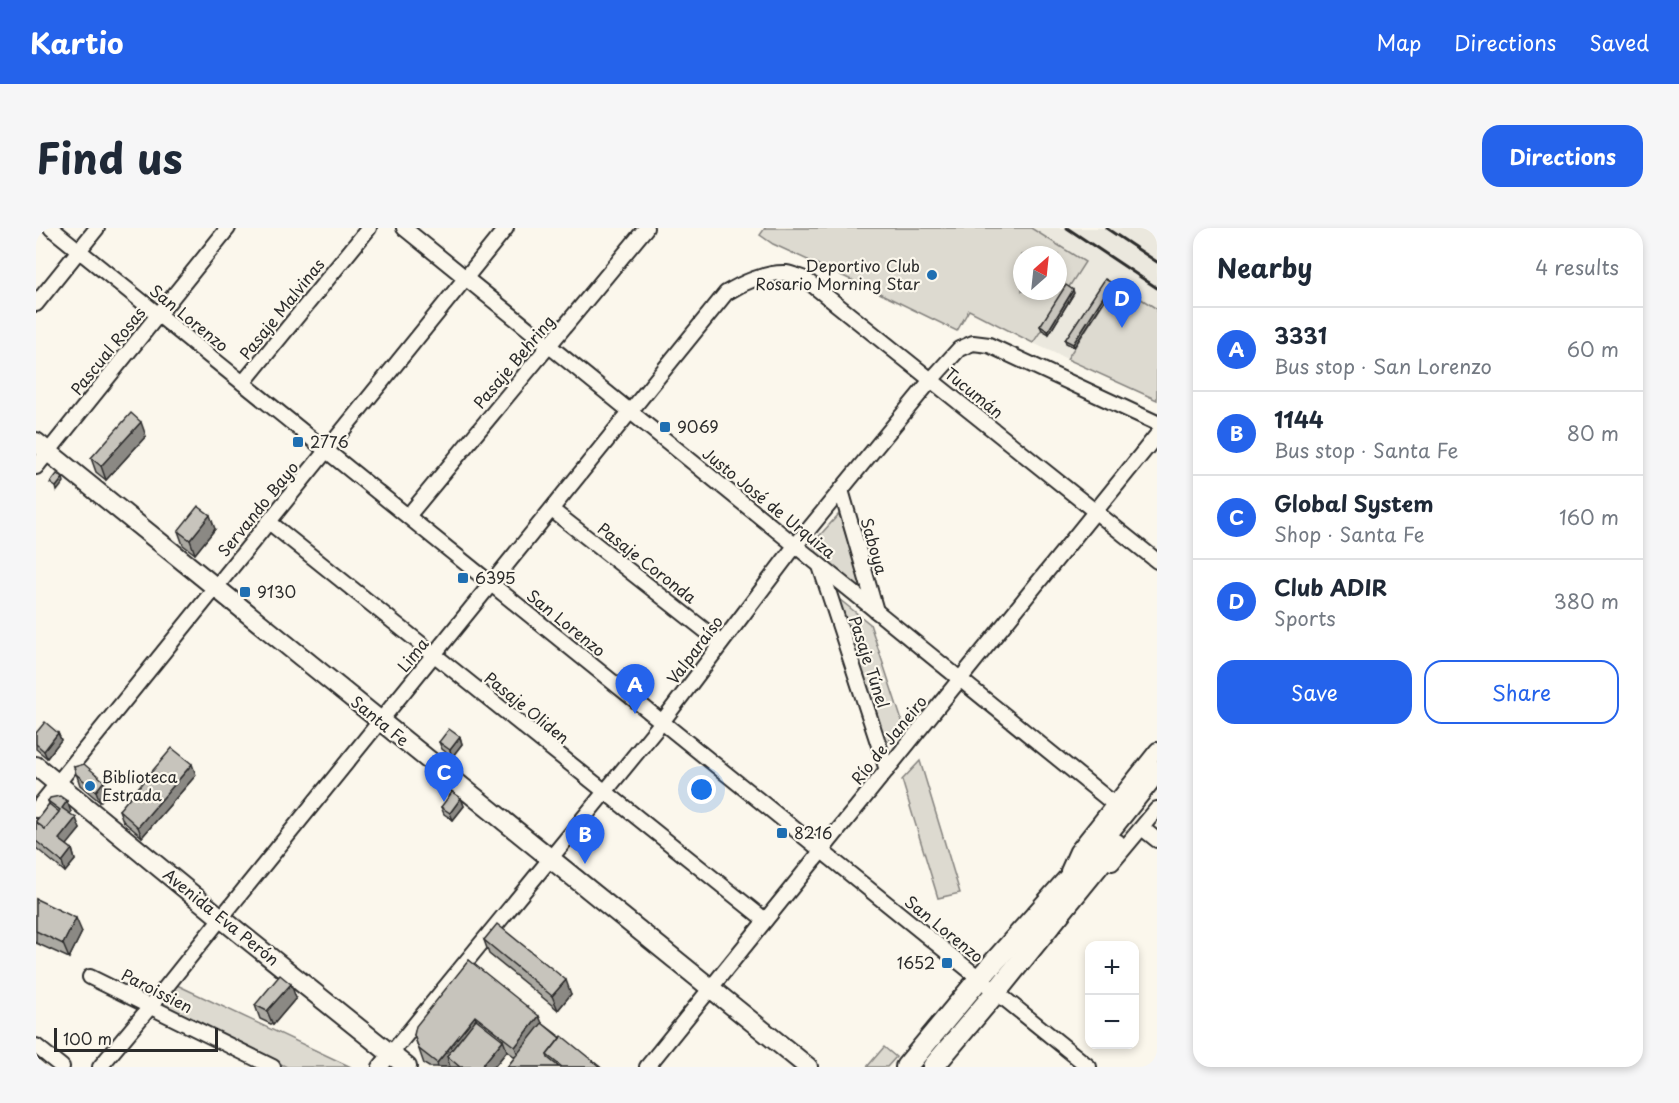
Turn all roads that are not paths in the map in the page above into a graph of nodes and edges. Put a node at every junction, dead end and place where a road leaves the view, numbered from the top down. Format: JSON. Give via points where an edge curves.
{"nodes":[{"id":1,"x":51,"y":228,"type":"edge"},
{"id":2,"x":97,"y":228,"type":"edge"},
{"id":3,"x":228,"y":228,"type":"edge"},
{"id":4,"x":369,"y":228,"type":"edge"},
{"id":5,"x":404,"y":228,"type":"edge"},
{"id":6,"x":506,"y":228,"type":"edge"},
{"id":7,"x":646,"y":228,"type":"edge"},
{"id":8,"x":79,"y":250,"type":"junction"},
{"id":9,"x":466,"y":278,"type":"junction"},
{"id":10,"x":761,"y":278,"type":"joint"},
{"id":11,"x":36,"y":304,"type":"edge"},
{"id":12,"x":159,"y":315,"type":"junction"},
{"id":13,"x":549,"y":345,"type":"junction"},
{"id":14,"x":931,"y":380,"type":"junction"},
{"id":15,"x":243,"y":383,"type":"junction"},
{"id":16,"x":631,"y":412,"type":"junction"},
{"id":17,"x":1157,"y":423,"type":"edge"},
{"id":18,"x":1157,"y":435,"type":"edge"},
{"id":19,"x":42,"y":447,"type":"edge"},
{"id":20,"x":327,"y":451,"type":"junction"},
{"id":21,"x":36,"y":467,"type":"edge"},
{"id":22,"x":841,"y":490,"type":"junction"},
{"id":23,"x":552,"y":510,"type":"junction"},
{"id":24,"x":1095,"y":511,"type":"junction"},
{"id":25,"x":408,"y":516,"type":"junction"},
{"id":26,"x":269,"y":522,"type":"junction"},
{"id":27,"x":795,"y":546,"type":"junction"},
{"id":28,"x":1157,"y":561,"type":"edge"},
{"id":29,"x":819,"y":565,"type":"junction"},
{"id":30,"x":491,"y":584,"type":"junction"},
{"id":31,"x":216,"y":588,"type":"junction"},
{"id":32,"x":876,"y":611,"type":"junction"},
{"id":33,"x":721,"y":643,"type":"junction"},
{"id":34,"x":434,"y":655,"type":"junction"},
{"id":35,"x":960,"y":679,"type":"junction"},
{"id":36,"x":380,"y":721,"type":"junction"},
{"id":37,"x":662,"y":722,"type":"junction"},
{"id":38,"x":1157,"y":750,"type":"edge"},
{"id":39,"x":36,"y":766,"type":"edge"},
{"id":40,"x":887,"y":770,"type":"junction"},
{"id":41,"x":1157,"y":771,"type":"edge"},
{"id":42,"x":58,"y":783,"type":"junction"},
{"id":43,"x":605,"y":792,"type":"junction"},
{"id":44,"x":1157,"y":793,"type":"edge"},
{"id":45,"x":1114,"y":804,"type":"junction"},
{"id":46,"x":1157,"y":809,"type":"edge"},
{"id":47,"x":36,"y":810,"type":"edge"},
{"id":48,"x":1142,"y":828,"type":"junction"},
{"id":49,"x":1157,"y":840,"type":"edge"},
{"id":50,"x":821,"y":851,"type":"junction"},
{"id":51,"x":1098,"y":855,"type":"junction"},
{"id":52,"x":551,"y":859,"type":"junction"},
{"id":53,"x":1061,"y":886,"type":"junction"},
{"id":54,"x":221,"y":918,"type":"junction"},
{"id":55,"x":1055,"y":919,"type":"junction"},
{"id":56,"x":765,"y":920,"type":"junction"},
{"id":57,"x":90,"y":977,"type":"dead end"},
{"id":58,"x":980,"y":979,"type":"junction"},
{"id":59,"x":710,"y":988,"type":"junction"},
{"id":60,"x":996,"y":992,"type":"junction"},
{"id":61,"x":150,"y":1007,"type":"junction"},
{"id":62,"x":36,"y":1046,"type":"edge"},
{"id":63,"x":385,"y":1060,"type":"edge"},
{"id":64,"x":62,"y":1067,"type":"edge"},
{"id":65,"x":100,"y":1067,"type":"edge"},
{"id":66,"x":273,"y":1067,"type":"edge"},
{"id":67,"x":407,"y":1067,"type":"edge"},
{"id":68,"x":647,"y":1067,"type":"edge"},
{"id":69,"x":808,"y":1067,"type":"edge"},
{"id":70,"x":906,"y":1067,"type":"edge"},
{"id":71,"x":933,"y":1067,"type":"edge"},
{"id":72,"x":1089,"y":1067,"type":"edge"}],
"edges":[{"from":1,"to":8,"type":"street","name":"San Lorenzo"},
{"from":2,"to":8,"type":"street"},
{"from":3,"to":12,"type":"street","name":"Pascual Rosas"},
{"from":4,"to":15,"type":"street","name":"Pasaje Malvinas"},
{"from":5,"to":9,"type":"street","name":"Justo José de Urquiza"},
{"from":6,"to":9,"type":"street","name":"Servando Bayo"},
{"from":7,"to":13,"type":"street","name":"Pasaje Behring"},
{"from":8,"to":11,"type":"street"},
{"from":8,"to":12,"type":"street","name":"San Lorenzo"},
{"from":9,"to":13,"type":"street","name":"Justo José de Urquiza"},
{"from":9,"to":20,"type":"street","name":"Servando Bayo"},
{"from":10,"to":14,"type":"street","name":"Tucumán","via":[[787,273],[805,279]]},
{"from":10,"to":16,"type":"street","name":"Lima","via":[[726,293]]},
{"from":12,"to":15,"type":"street","name":"San Lorenzo"},
{"from":12,"to":19,"type":"street","name":"Pascual Rosas"},
{"from":13,"to":16,"type":"street","name":"Justo José de Urquiza"},
{"from":13,"to":25,"type":"street","name":"Pasaje Behring"},
{"from":14,"to":17,"type":"street","name":"Valparaíso","via":[[959,349],[989,345]]},
{"from":14,"to":22,"type":"street","name":"Valparaíso"},
{"from":14,"to":24,"type":"street","name":"Tucumán"},
{"from":15,"to":20,"type":"street","name":"San Lorenzo"},
{"from":16,"to":23,"type":"street","name":"Lima"},
{"from":16,"to":27,"type":"street","name":"Justo José de Urquiza"},
{"from":18,"to":24,"type":"street","name":"Río de Janeiro"},
{"from":19,"to":21,"type":"street","name":"Pascual Rosas"},
{"from":19,"to":31,"type":"main road","name":"Santa Fe"},
{"from":20,"to":25,"type":"street","name":"San Lorenzo"},
{"from":20,"to":26,"type":"street","name":"Servando Bayo"},
{"from":22,"to":27,"type":"street","name":"Valparaíso"},
{"from":22,"to":32,"type":"street","name":"Saboya"},
{"from":23,"to":30,"type":"street","name":"Lima"},
{"from":23,"to":33,"type":"street","name":"Pasaje Coronda"},
{"from":24,"to":28,"type":"street","name":"Tucumán"},
{"from":24,"to":35,"type":"street","name":"Río de Janeiro"},
{"from":25,"to":30,"type":"street","name":"San Lorenzo"},
{"from":26,"to":31,"type":"street","name":"Servando Bayo"},
{"from":26,"to":34,"type":"street","name":"Pasaje Oliden"},
{"from":27,"to":29,"type":"street","name":"Justo José de Urquiza"},
{"from":27,"to":33,"type":"street","name":"Valparaíso"},
{"from":29,"to":32,"type":"street","name":"Justo José de Urquiza"},
{"from":29,"to":40,"type":"street","name":"Pasaje Túnel"},
{"from":30,"to":34,"type":"street","name":"Lima"},
{"from":30,"to":37,"type":"street","name":"San Lorenzo"},
{"from":31,"to":36,"type":"main road","name":"Santa Fe"},
{"from":31,"to":42,"type":"street","name":"Servando Bayo"},
{"from":32,"to":35,"type":"street","name":"Justo José de Urquiza"},
{"from":33,"to":37,"type":"street","name":"Valparaíso"},
{"from":34,"to":36,"type":"street","name":"Lima"},
{"from":34,"to":43,"type":"street","name":"Pasaje Oliden"},
{"from":35,"to":40,"type":"street","name":"Río de Janeiro"},
{"from":35,"to":45,"type":"street","name":"Justo José de Urquiza"},
{"from":36,"to":52,"type":"main road","name":"Santa Fe"},
{"from":36,"to":54,"type":"street","name":"Lima"},
{"from":37,"to":43,"type":"street","name":"Valparaíso"},
{"from":37,"to":50,"type":"street","name":"San Lorenzo"},
{"from":38,"to":45,"type":"street"},
{"from":39,"to":42,"type":"main road","name":"Avenida Eva Perón"},
{"from":40,"to":50,"type":"street","name":"Río de Janeiro"},
{"from":41,"to":51,"type":"main road"},
{"from":42,"to":47,"type":"street","name":"Servando Bayo"},
{"from":42,"to":54,"type":"main road","name":"Avenida Eva Perón"},
{"from":43,"to":52,"type":"street","name":"Valparaíso"},
{"from":43,"to":56,"type":"street","name":"Pasaje Oliden"},
{"from":44,"to":51,"type":"main road"},
{"from":45,"to":53,"type":"street","via":[[1077,851]]},
{"from":46,"to":48,"type":"street"},
{"from":48,"to":49,"type":"street"},
{"from":48,"to":55,"type":"street","via":[[1092,888]]},
{"from":50,"to":56,"type":"street","name":"Río de Janeiro"},
{"from":50,"to":58,"type":"street","name":"San Lorenzo"},
{"from":51,"to":53,"type":"main road"},
{"from":51,"to":55,"type":"main road"},
{"from":52,"to":59,"type":"main road","name":"Santa Fe"},
{"from":52,"to":63,"type":"street","name":"Valparaíso"},
{"from":53,"to":58,"type":"main road"},
{"from":54,"to":61,"type":"street","name":"Lima"},
{"from":54,"to":63,"type":"main road","name":"Avenida Eva Perón"},
{"from":55,"to":60,"type":"main road"},
{"from":56,"to":59,"type":"street","name":"Río de Janeiro"},
{"from":57,"to":61,"type":"street","name":"Paroissien"},
{"from":58,"to":60,"type":"street","name":"San Lorenzo"},
{"from":58,"to":70,"type":"main road"},
{"from":59,"to":68,"type":"street","name":"Río de Janeiro"},
{"from":59,"to":69,"type":"main road","name":"Santa Fe"},
{"from":60,"to":71,"type":"main road"},
{"from":60,"to":72,"type":"street","name":"San Lorenzo"},
{"from":61,"to":65,"type":"street","name":"Lima"},
{"from":61,"to":66,"type":"street","name":"Paroissien"},
{"from":62,"to":64,"type":"street"},
{"from":63,"to":67,"type":"main road","name":"Avenida Eva Perón"}]}
